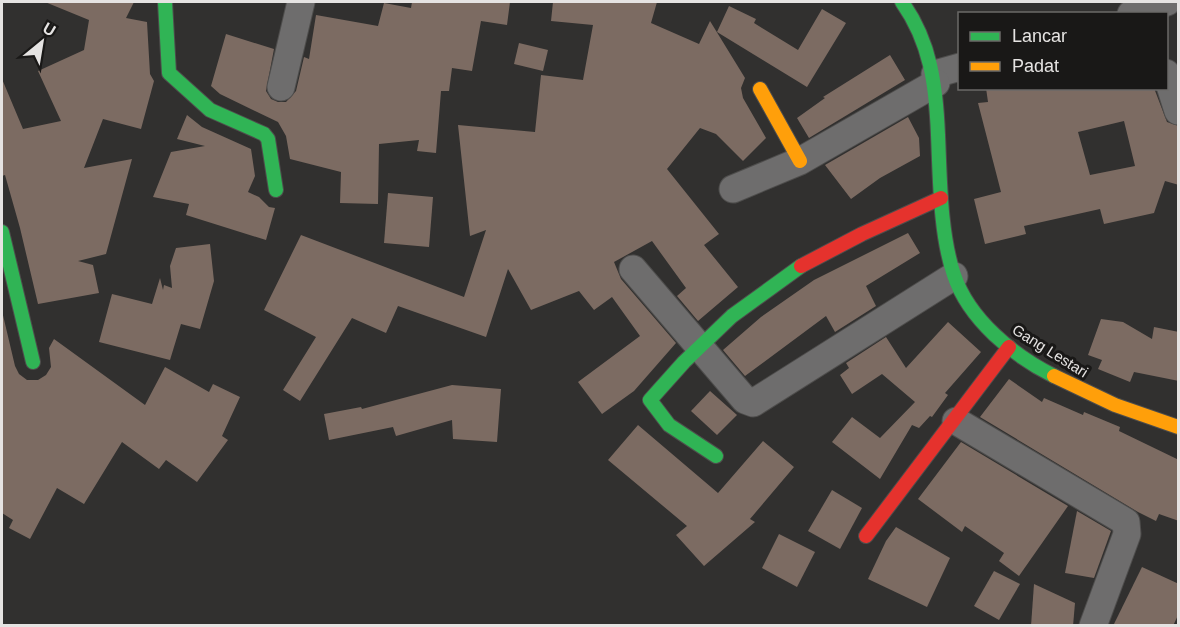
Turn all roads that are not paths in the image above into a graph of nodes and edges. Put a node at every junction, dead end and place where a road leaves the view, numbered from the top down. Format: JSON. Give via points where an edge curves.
{"nodes":[{"id":1,"x":165,"y":2,"type":"edge"},
{"id":2,"x":301,"y":2,"type":"edge"},
{"id":3,"x":902,"y":2,"type":"edge"},
{"id":4,"x":1167,"y":2,"type":"edge"},
{"id":5,"x":1139,"y":12,"type":"edge"},
{"id":6,"x":944,"y":75,"type":"edge"},
{"id":7,"x":1168,"y":76,"type":"edge"},
{"id":8,"x":281,"y":87,"type":"dead end"},
{"id":9,"x":760,"y":89,"type":"dead end"},
{"id":10,"x":1179,"y":111,"type":"edge"},
{"id":11,"x":800,"y":161,"type":"junction"},
{"id":12,"x":733,"y":189,"type":"dead end"},
{"id":13,"x":276,"y":190,"type":"dead end"},
{"id":14,"x":941,"y":198,"type":"junction"},
{"id":15,"x":2,"y":232,"type":"edge"},
{"id":16,"x":633,"y":269,"type":"dead end"},
{"id":17,"x":954,"y":276,"type":"junction"},
{"id":18,"x":698,"y":347,"type":"junction"},
{"id":19,"x":1009,"y":347,"type":"junction"},
{"id":20,"x":33,"y":362,"type":"dead end"},
{"id":21,"x":956,"y":421,"type":"junction"},
{"id":22,"x":1179,"y":427,"type":"edge"},
{"id":23,"x":716,"y":456,"type":"dead end"},
{"id":24,"x":866,"y":536,"type":"dead end"},
{"id":25,"x":1093,"y":626,"type":"edge"}],
"edges":[{"from":1,"to":13,"type":"street","via":[[170,73],[210,110],[264,134]]},
{"from":2,"to":8,"type":"street"},
{"from":3,"to":6,"type":"street","name":"Gang Lestari"},
{"from":4,"to":5,"type":"street"},
{"from":6,"to":11,"type":"street"},
{"from":6,"to":14,"type":"street","name":"Gang Lestari"},
{"from":7,"to":10,"type":"street"},
{"from":9,"to":11,"type":"street"},
{"from":11,"to":12,"type":"street"},
{"from":14,"to":17,"type":"street","name":"Gang Lestari"},
{"from":14,"to":18,"type":"street","via":[[786,276]]},
{"from":15,"to":20,"type":"street"},
{"from":16,"to":18,"type":"street"},
{"from":17,"to":18,"type":"street","via":[[753,403],[745,400]]},
{"from":17,"to":19,"type":"street","name":"Gang Lestari","via":[[966,303]]},
{"from":18,"to":23,"type":"street","via":[[650,400],[674,428]]},
{"from":19,"to":21,"type":"street"},
{"from":19,"to":22,"type":"street","name":"Gang Lestari","via":[[1082,390]]},
{"from":21,"to":24,"type":"street"},
{"from":21,"to":25,"type":"street","via":[[1126,522],[1127,534]]}]}
